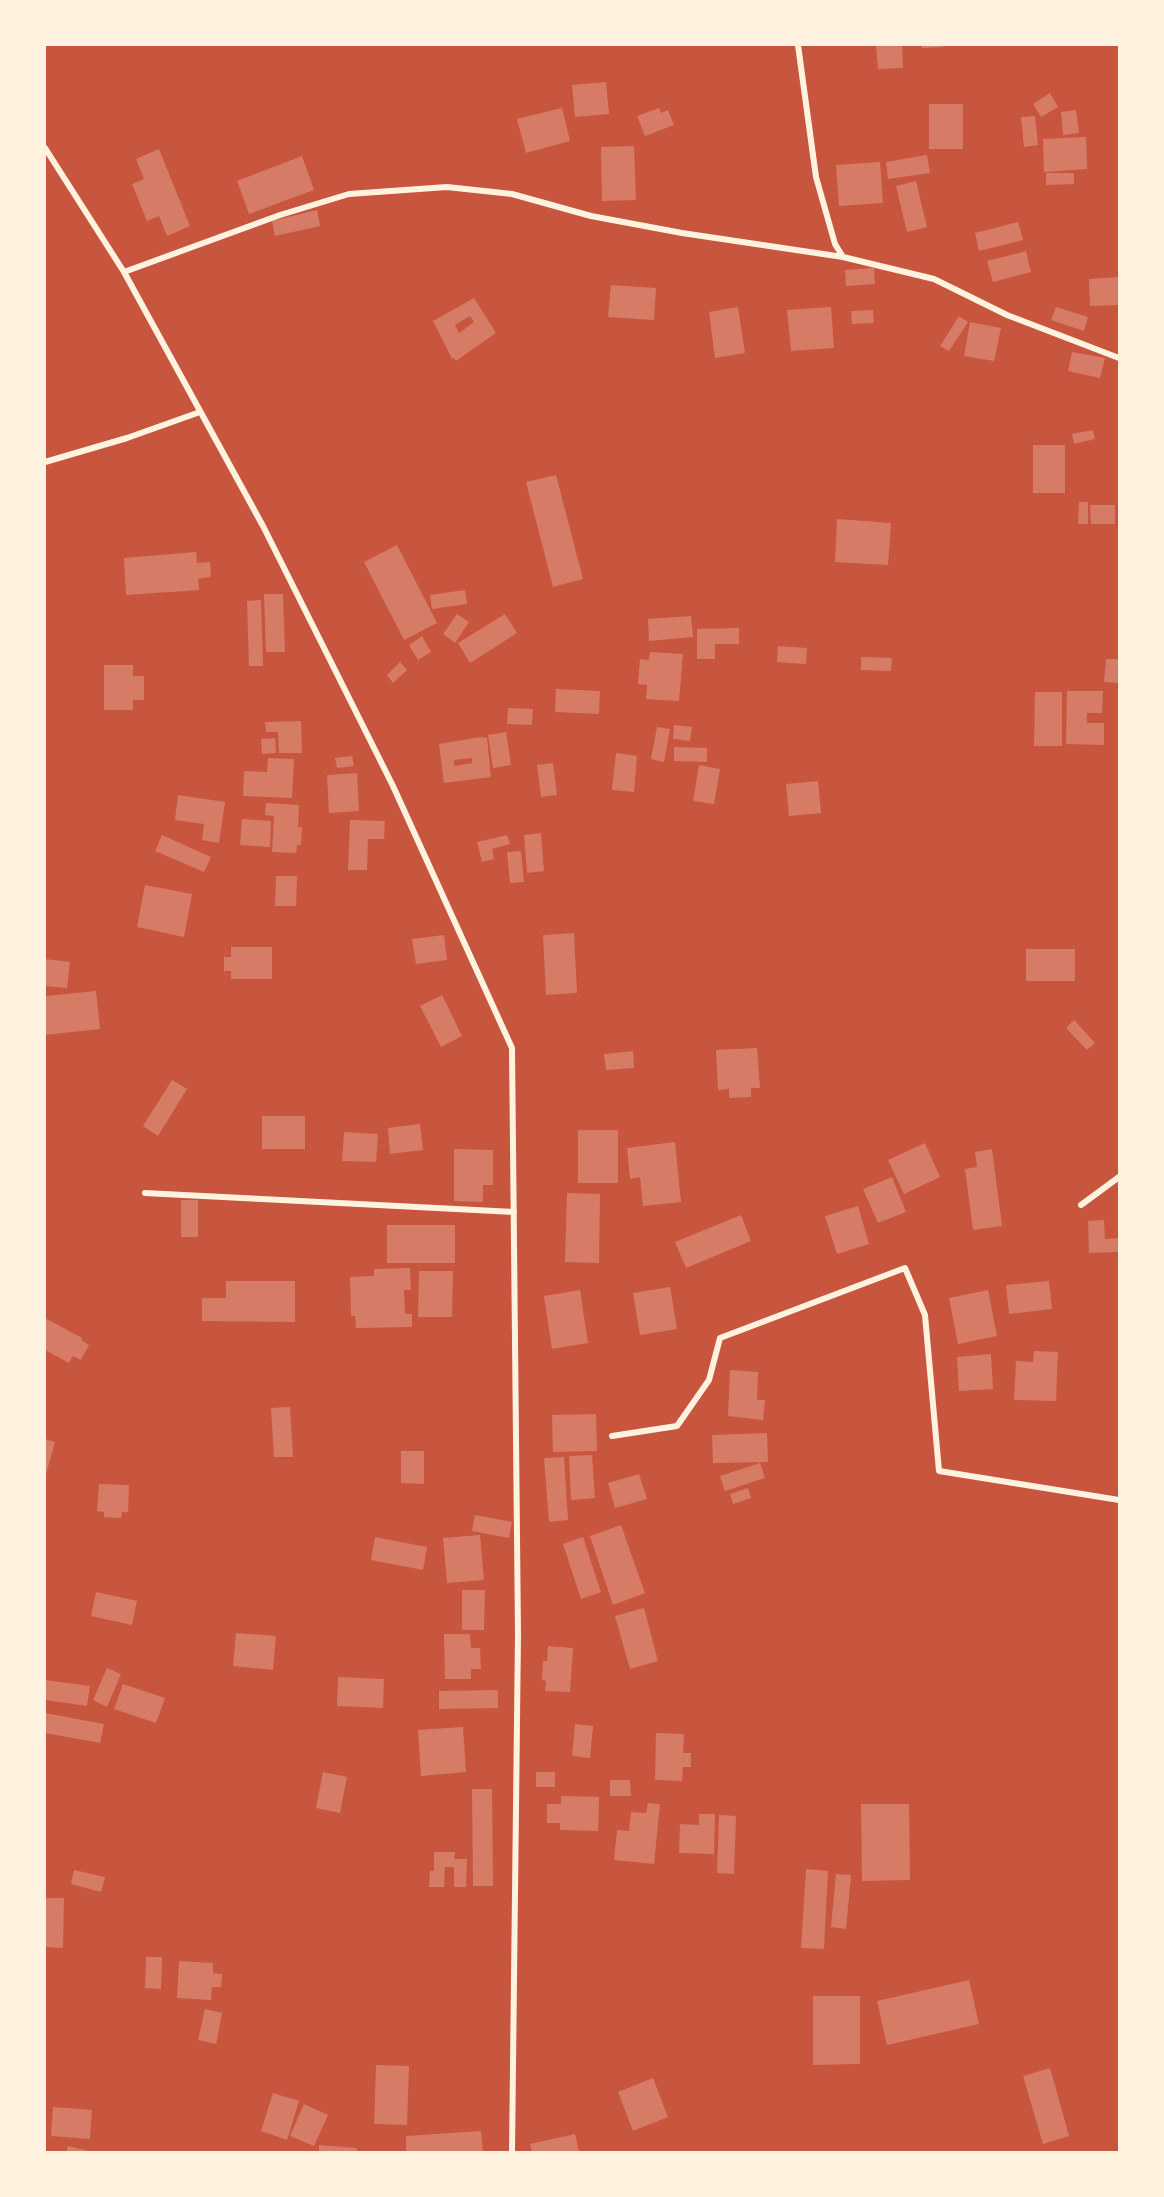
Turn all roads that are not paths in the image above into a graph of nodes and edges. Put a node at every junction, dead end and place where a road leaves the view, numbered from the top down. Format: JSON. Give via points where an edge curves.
{"nodes":[{"id":1,"x":798,"y":45,"type":"edge"},
{"id":2,"x":45,"y":148,"type":"edge"},
{"id":3,"x":843,"y":257,"type":"junction"},
{"id":4,"x":124,"y":272,"type":"junction"},
{"id":5,"x":1119,"y":358,"type":"edge"},
{"id":6,"x":200,"y":412,"type":"junction"},
{"id":7,"x":45,"y":462,"type":"edge"},
{"id":8,"x":1119,"y":1177,"type":"edge"},
{"id":9,"x":145,"y":1193,"type":"dead end"},
{"id":10,"x":1081,"y":1205,"type":"dead end"},
{"id":11,"x":514,"y":1212,"type":"junction"},
{"id":12,"x":612,"y":1436,"type":"dead end"},
{"id":13,"x":1119,"y":1500,"type":"edge"},
{"id":14,"x":512,"y":2152,"type":"edge"}],
"edges":[{"from":1,"to":3,"type":"street","via":[[816,177],[835,244]]},
{"from":2,"to":4,"type":"street"},
{"from":3,"to":4,"type":"street","via":[[591,216],[512,194],[447,187],[349,194]]},
{"from":3,"to":5,"type":"street","via":[[934,279],[1007,315]]},
{"from":4,"to":6,"type":"street"},
{"from":6,"to":7,"type":"street"},
{"from":6,"to":11,"type":"street","via":[[263,526],[393,786],[512,1048]]},
{"from":8,"to":10,"type":"street"},
{"from":9,"to":11,"type":"street"},
{"from":11,"to":14,"type":"street","via":[[518,1634]]},
{"from":12,"to":13,"type":"street","via":[[677,1425],[709,1380],[720,1338],[904,1268],[925,1315],[939,1471]]}]}
